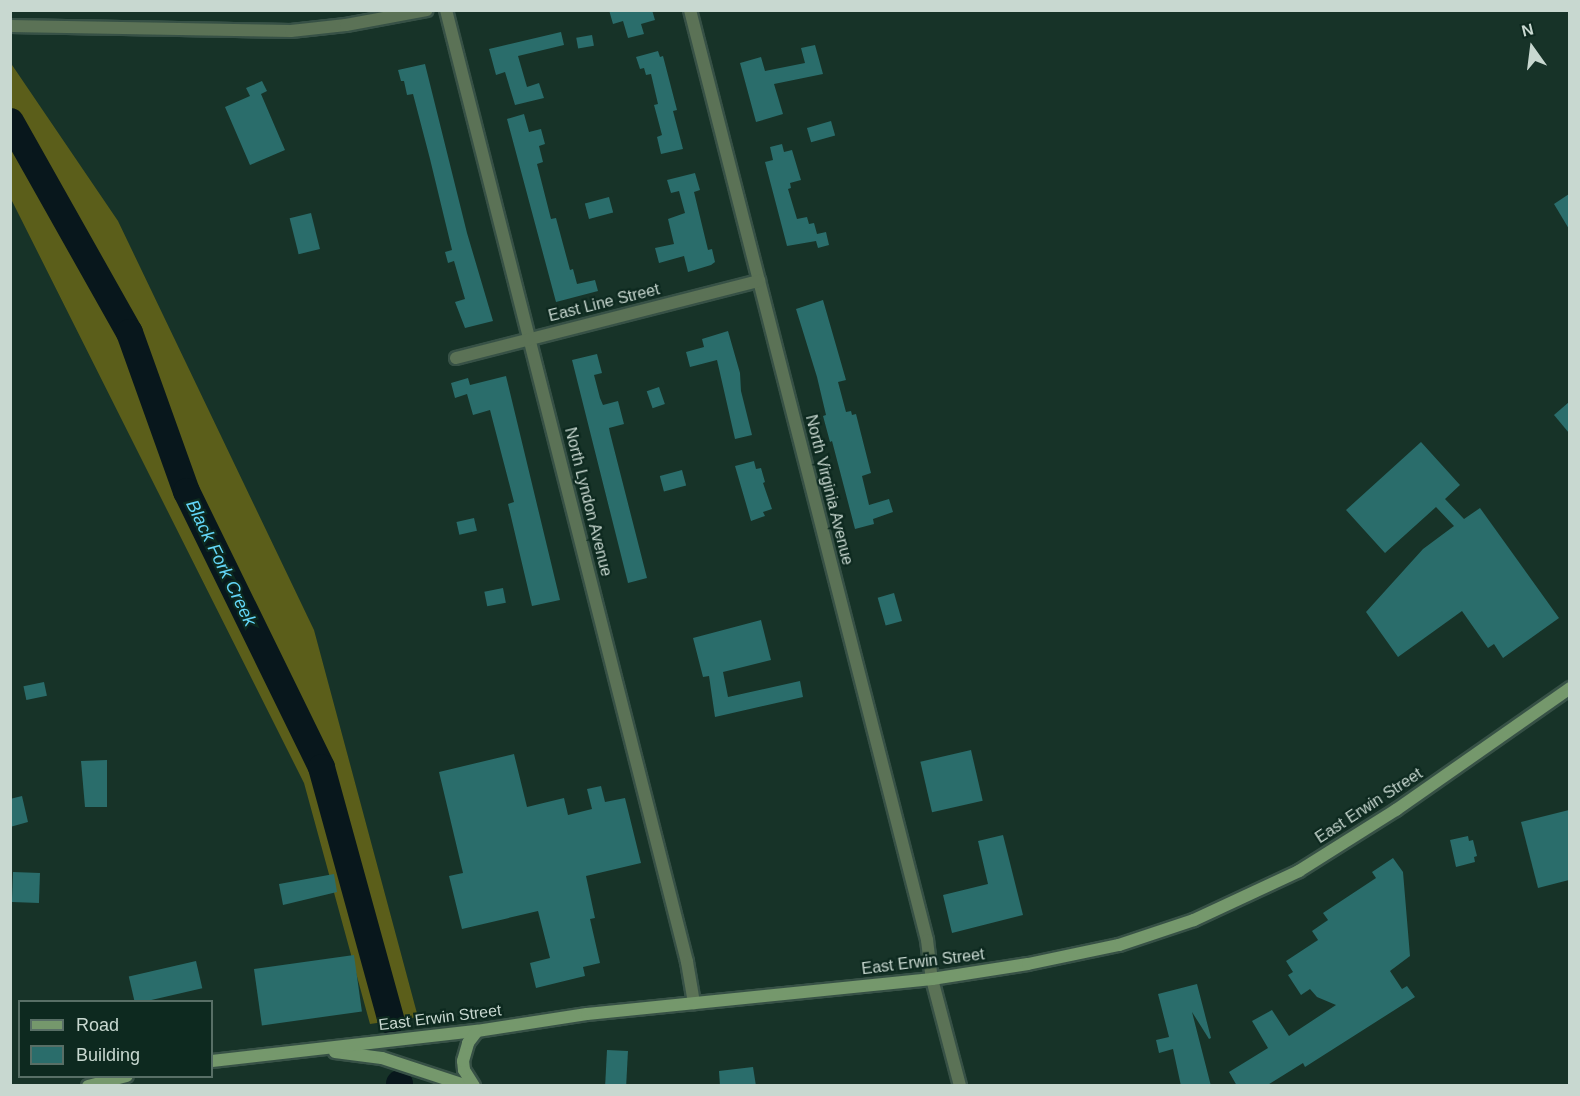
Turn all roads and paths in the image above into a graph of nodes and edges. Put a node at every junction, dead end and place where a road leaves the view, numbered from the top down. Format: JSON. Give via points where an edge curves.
{"nodes":[{"id":1,"x":427,"y":10,"type":"edge"},
{"id":2,"x":446,"y":10,"type":"edge"},
{"id":3,"x":690,"y":10,"type":"edge"},
{"id":4,"x":10,"y":26,"type":"edge"},
{"id":5,"x":759,"y":281,"type":"junction"},
{"id":6,"x":529,"y":339,"type":"junction"},
{"id":7,"x":456,"y":358,"type":"dead end"},
{"id":8,"x":1569,"y":688,"type":"edge"},
{"id":9,"x":932,"y":979,"type":"junction"},
{"id":10,"x":694,"y":1003,"type":"junction"},
{"id":11,"x":477,"y":1031,"type":"junction"},
{"id":12,"x":316,"y":1050,"type":"junction"},
{"id":13,"x":213,"y":1061,"type":"edge"},
{"id":14,"x":123,"y":1078,"type":"edge"},
{"id":15,"x":88,"y":1086,"type":"edge"},
{"id":16,"x":467,"y":1086,"type":"edge"},
{"id":17,"x":474,"y":1086,"type":"edge"},
{"id":18,"x":960,"y":1086,"type":"edge"}],
"edges":[{"from":1,"to":4,"type":"street","via":[[291,31]]},
{"from":2,"to":6,"type":"street","name":"North Lyndon Avenue"},
{"from":3,"to":5,"type":"street","name":"North Virginia Avenue"},
{"from":5,"to":6,"type":"street","name":"East Line Street"},
{"from":5,"to":9,"type":"street","name":"North Virginia Avenue","via":[[924,929]]},
{"from":6,"to":7,"type":"street","name":"East Line Street"},
{"from":6,"to":10,"type":"street","name":"North Lyndon Avenue","via":[[687,962]]},
{"from":8,"to":9,"type":"main road","name":"East Erwin Street","via":[[1363,832],[1299,871],[1233,904],[1119,945]]},
{"from":9,"to":10,"type":"main road","name":"East Erwin Street"},
{"from":9,"to":18,"type":"street","name":"North Virginia Avenue"},
{"from":10,"to":11,"type":"main road","name":"East Erwin Street"},
{"from":11,"to":12,"type":"main road","name":"East Erwin Street"},
{"from":11,"to":17,"type":"main road","via":[[468,1043],[463,1061]]},
{"from":12,"to":13,"type":"main road","name":"East Erwin Street"},
{"from":12,"to":16,"type":"main road","via":[[382,1058]]},
{"from":14,"to":15,"type":"main road"}]}
